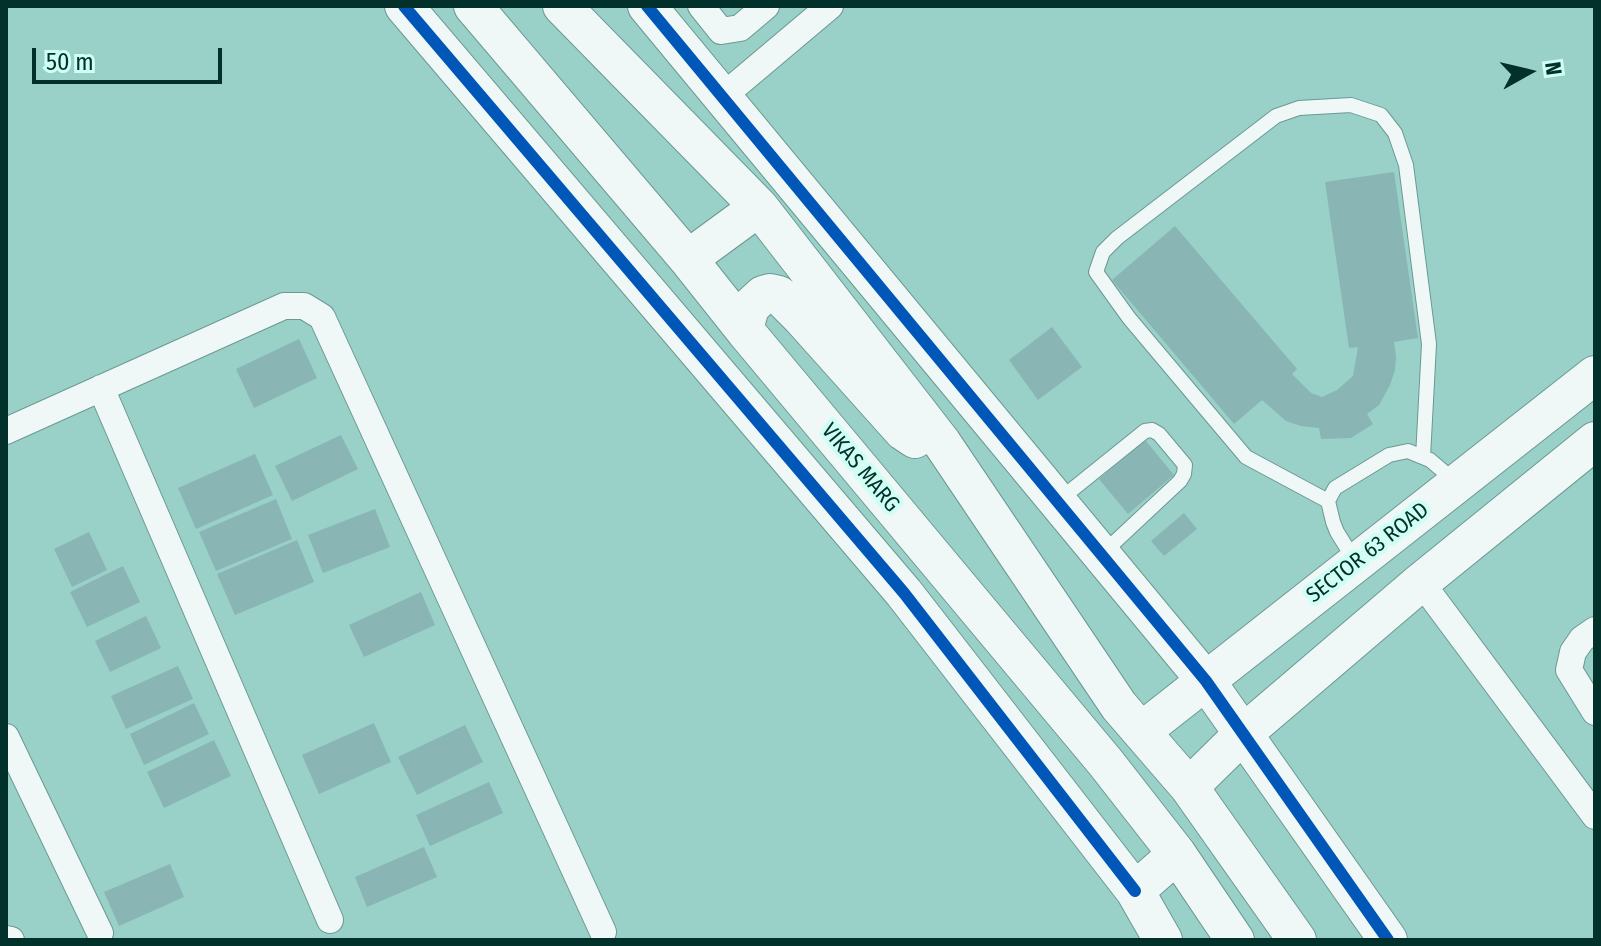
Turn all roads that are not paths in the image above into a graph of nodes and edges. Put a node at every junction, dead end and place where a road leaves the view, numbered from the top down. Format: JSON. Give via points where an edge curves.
{"nodes":[{"id":1,"x":404,"y":6,"type":"edge"},
{"id":2,"x":473,"y":6,"type":"edge"},
{"id":3,"x":562,"y":6,"type":"edge"},
{"id":4,"x":647,"y":6,"type":"edge"},
{"id":5,"x":701,"y":6,"type":"edge"},
{"id":6,"x":766,"y":6,"type":"edge"},
{"id":7,"x":830,"y":6,"type":"edge"},
{"id":8,"x":722,"y":97,"type":"junction"},
{"id":9,"x":759,"y":207,"type":"junction"},
{"id":10,"x":688,"y":259,"type":"junction"},
{"id":11,"x":746,"y":332,"type":"junction"},
{"id":12,"x":1595,"y":375,"type":"edge"},
{"id":13,"x":101,"y":388,"type":"junction"},
{"id":14,"x":6,"y":431,"type":"edge"},
{"id":15,"x":1595,"y":441,"type":"edge"},
{"id":16,"x":942,"y":443,"type":"junction"},
{"id":17,"x":1423,"y":457,"type":"junction"},
{"id":18,"x":1457,"y":483,"type":"junction"},
{"id":19,"x":1057,"y":501,"type":"junction"},
{"id":20,"x":1328,"y":501,"type":"junction"},
{"id":21,"x":1102,"y":554,"type":"junction"},
{"id":22,"x":1356,"y":563,"type":"junction"},
{"id":23,"x":1421,"y":582,"type":"junction"},
{"id":24,"x":1595,"y":630,"type":"edge"},
{"id":25,"x":1206,"y":681,"type":"junction"},
{"id":26,"x":1595,"y":712,"type":"edge"},
{"id":27,"x":1142,"y":731,"type":"junction"},
{"id":28,"x":1244,"y":733,"type":"junction"},
{"id":29,"x":6,"y":737,"type":"edge"},
{"id":30,"x":1189,"y":787,"type":"junction"},
{"id":31,"x":1595,"y":816,"type":"edge"},
{"id":32,"x":1177,"y":854,"type":"junction"},
{"id":33,"x":1135,"y":891,"type":"junction"},
{"id":34,"x":330,"y":920,"type":"dead end"},
{"id":35,"x":603,"y":932,"type":"dead end"},
{"id":36,"x":100,"y":933,"type":"dead end"},
{"id":37,"x":1159,"y":938,"type":"edge"},
{"id":38,"x":1235,"y":940,"type":"edge"},
{"id":39,"x":1297,"y":940,"type":"edge"},
{"id":40,"x":1388,"y":940,"type":"edge"}],
"edges":[{"from":1,"to":33,"type":"street","via":[[904,593]]},
{"from":2,"to":10,"type":"street","name":"VIKAS MARG"},
{"from":3,"to":9,"type":"street"},
{"from":4,"to":8,"type":"street"},
{"from":5,"to":6,"type":"street","via":[[721,31],[740,28]]},
{"from":7,"to":8,"type":"street"},
{"from":8,"to":19,"type":"street"},
{"from":9,"to":10,"type":"street"},
{"from":9,"to":16,"type":"street"},
{"from":10,"to":11,"type":"street","name":"VIKAS MARG"},
{"from":11,"to":16,"type":"street","via":[[750,307],[763,295],[779,295],[903,431],[912,438]]},
{"from":11,"to":32,"type":"street","name":"VIKAS MARG"},
{"from":12,"to":18,"type":"street","name":"SECTOR 63 ROAD"},
{"from":13,"to":14,"type":"street"},
{"from":13,"to":34,"type":"street"},
{"from":13,"to":35,"type":"street","via":[[284,306],[304,306],[322,317]]},
{"from":15,"to":23,"type":"street"},
{"from":16,"to":27,"type":"street","via":[[1119,706]]},
{"from":17,"to":18,"type":"lane"},
{"from":17,"to":20,"type":"lane","via":[[1408,451],[1389,455],[1335,488]]},
{"from":17,"to":20,"type":"lane","via":[[1429,344],[1406,165],[1395,133],[1381,115],[1351,105],[1299,108],[1276,116],[1117,238],[1103,252],[1096,272],[1246,457]]},
{"from":18,"to":22,"type":"street","name":"SECTOR 63 ROAD"},
{"from":19,"to":21,"type":"street"},
{"from":19,"to":21,"type":"lane","via":[[1145,431],[1159,434],[1185,465],[1184,474]]},
{"from":20,"to":22,"type":"lane","via":[[1337,532]]},
{"from":21,"to":25,"type":"street"},
{"from":22,"to":25,"type":"street","name":"SECTOR 63 ROAD"},
{"from":23,"to":28,"type":"street"},
{"from":23,"to":31,"type":"street"},
{"from":24,"to":26,"type":"street","via":[[1573,652],[1569,670]]},
{"from":25,"to":27,"type":"street","name":"SECTOR 63 ROAD"},
{"from":25,"to":28,"type":"street"},
{"from":27,"to":30,"type":"street"},
{"from":28,"to":30,"type":"street"},
{"from":28,"to":40,"type":"street"},
{"from":29,"to":36,"type":"street"},
{"from":30,"to":39,"type":"street"},
{"from":32,"to":33,"type":"street"},
{"from":32,"to":38,"type":"street","name":"VIKAS MARG"},
{"from":33,"to":37,"type":"street"}]}
